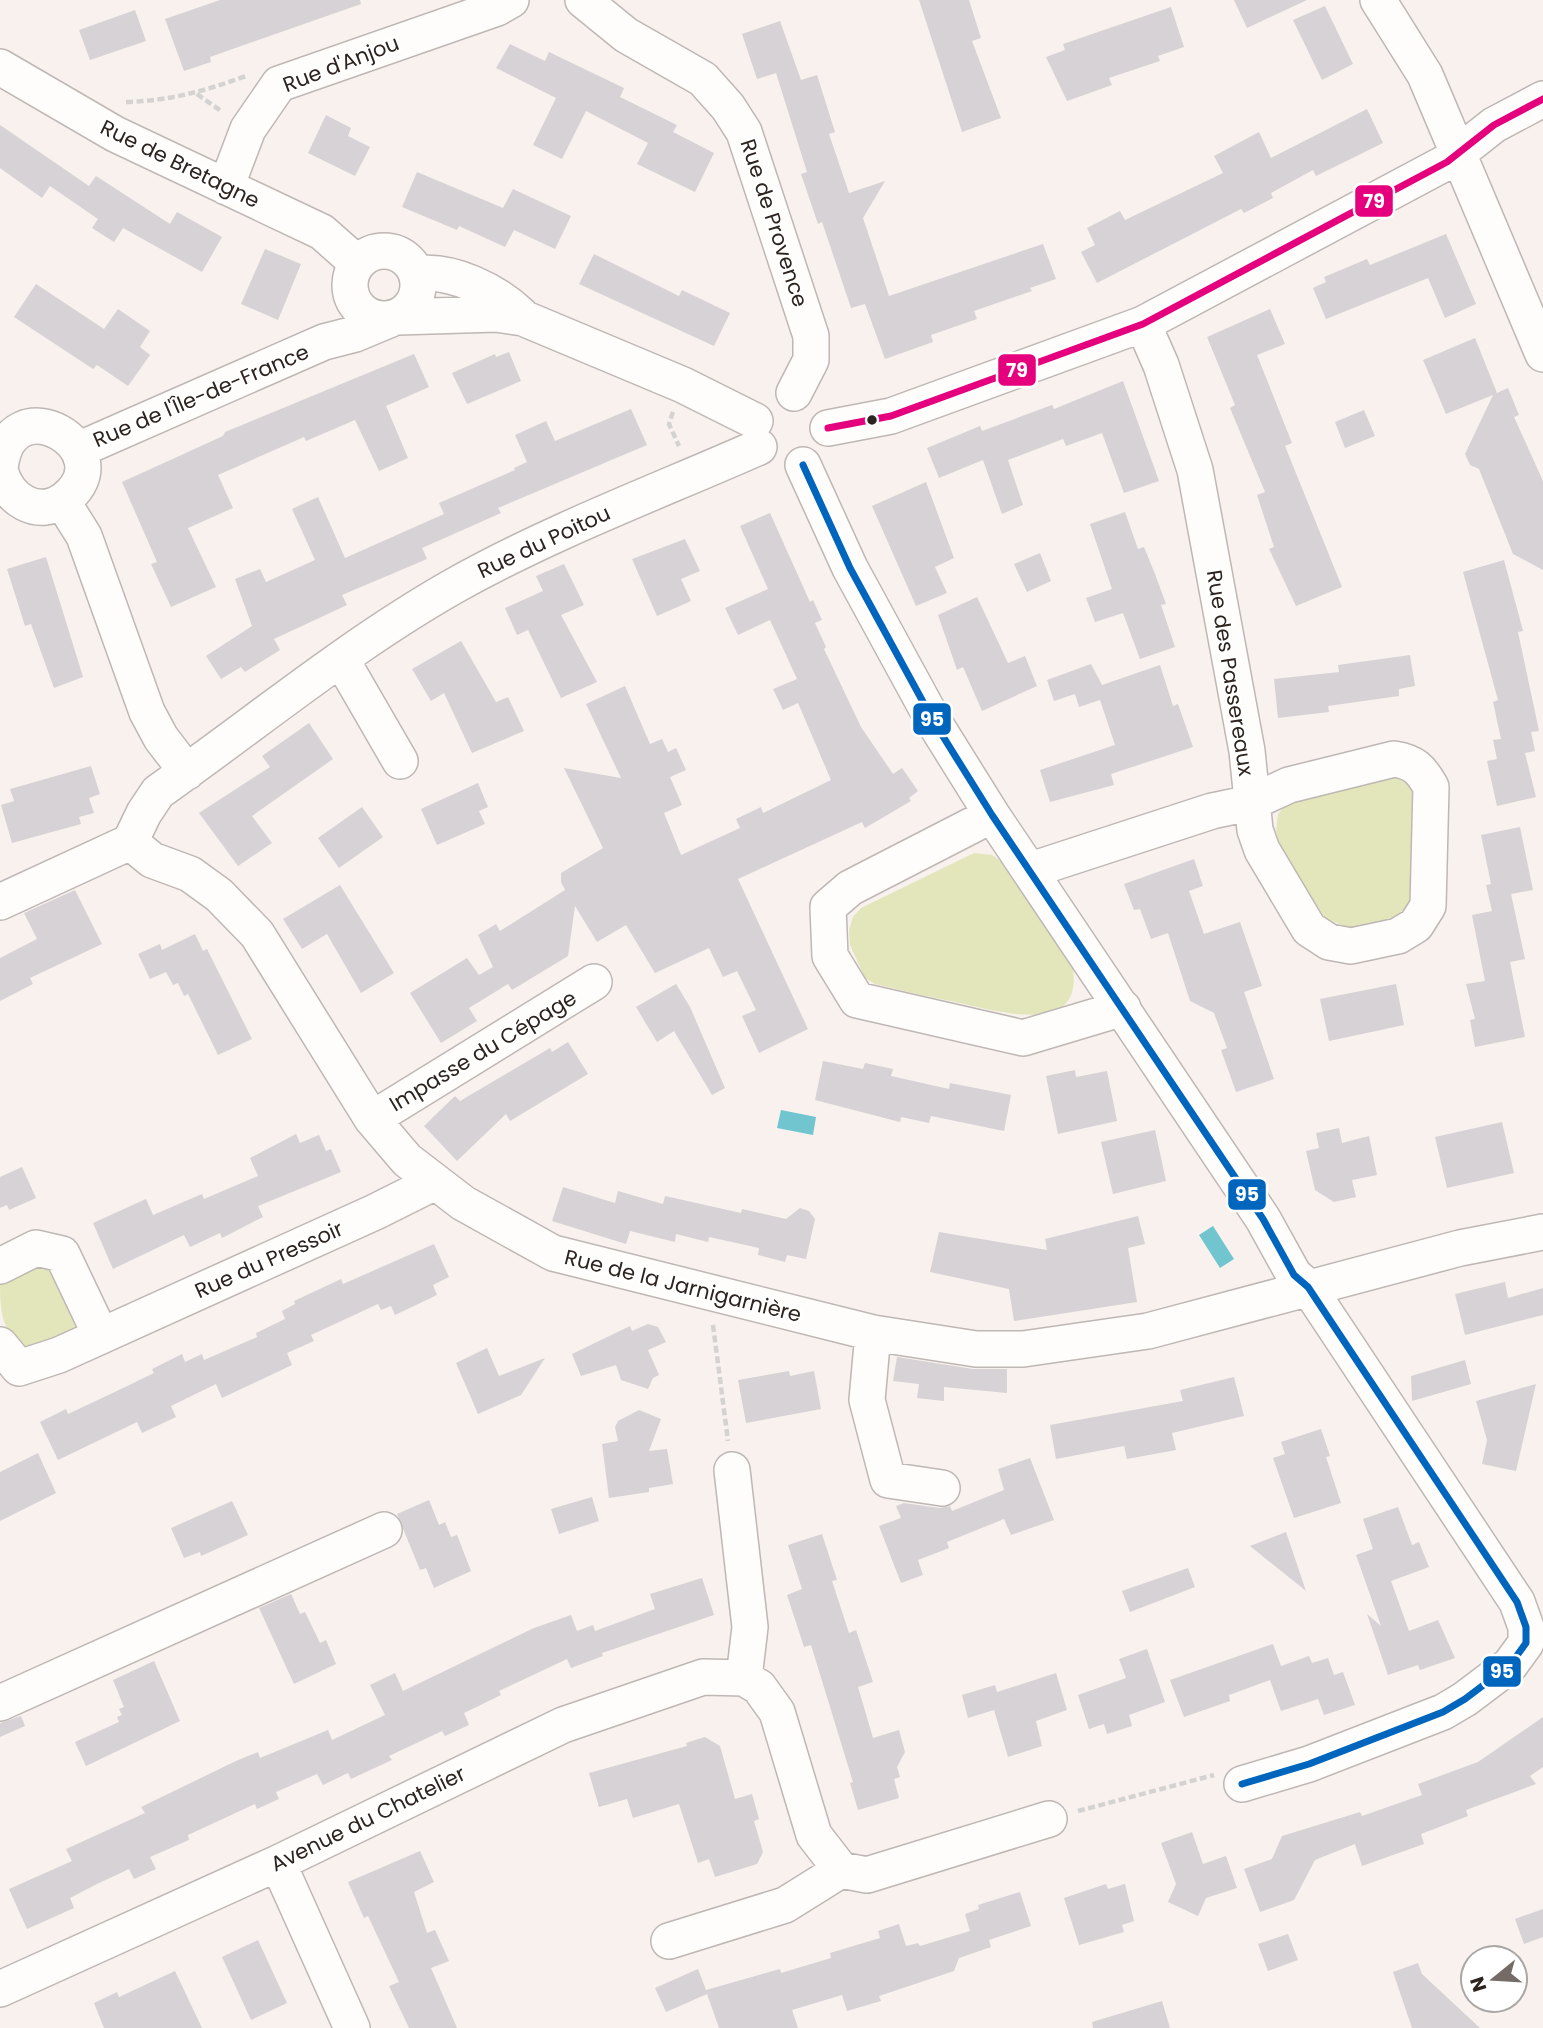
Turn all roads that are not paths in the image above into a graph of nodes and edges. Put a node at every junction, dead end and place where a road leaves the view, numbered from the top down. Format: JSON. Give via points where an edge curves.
{"nodes":[{"id":1,"x":511,"y":0,"type":"edge"},
{"id":2,"x":583,"y":0,"type":"edge"},
{"id":3,"x":1378,"y":0,"type":"edge"},
{"id":4,"x":0,"y":67,"type":"edge"},
{"id":5,"x":1543,"y":99,"type":"edge"},
{"id":6,"x":1459,"y":155,"type":"junction"},
{"id":7,"x":226,"y":187,"type":"junction"},
{"id":8,"x":416,"y":274,"type":"junction"},
{"id":9,"x":353,"y":277,"type":"junction"},
{"id":10,"x":394,"y":318,"type":"junction"},
{"id":11,"x":523,"y":318,"type":"junction"},
{"id":12,"x":1143,"y":324,"type":"junction"},
{"id":13,"x":324,"y":342,"type":"junction"},
{"id":14,"x":1543,"y":354,"type":"edge"},
{"id":15,"x":794,"y":393,"type":"junction"},
{"id":16,"x":7,"y":427,"type":"edge"},
{"id":17,"x":828,"y":428,"type":"junction"},
{"id":18,"x":757,"y":434,"type":"junction"},
{"id":19,"x":78,"y":450,"type":"junction"},
{"id":20,"x":803,"y":465,"type":"junction"},
{"id":21,"x":3,"y":483,"type":"edge"},
{"id":22,"x":62,"y":501,"type":"junction"},
{"id":23,"x":341,"y":659,"type":"junction"},
{"id":24,"x":400,"y":761,"type":"dead end"},
{"id":25,"x":187,"y":772,"type":"junction"},
{"id":26,"x":1250,"y":803,"type":"junction"},
{"id":27,"x":992,"y":815,"type":"junction"},
{"id":28,"x":130,"y":842,"type":"junction"},
{"id":29,"x":1031,"y":870,"type":"junction"},
{"id":30,"x":0,"y":902,"type":"edge"},
{"id":31,"x":594,"y":982,"type":"dead end"},
{"id":32,"x":1123,"y":1008,"type":"junction"},
{"id":33,"x":372,"y":1119,"type":"junction"},
{"id":34,"x":435,"y":1182,"type":"junction"},
{"id":35,"x":1543,"y":1232,"type":"edge"},
{"id":36,"x":0,"y":1266,"type":"edge"},
{"id":37,"x":1308,"y":1287,"type":"junction"},
{"id":38,"x":873,"y":1332,"type":"junction"},
{"id":39,"x":101,"y":1336,"type":"junction"},
{"id":40,"x":0,"y":1345,"type":"edge"},
{"id":41,"x":732,"y":1470,"type":"road end"},
{"id":42,"x":942,"y":1488,"type":"dead end"},
{"id":43,"x":384,"y":1530,"type":"dead end"},
{"id":44,"x":744,"y":1678,"type":"junction"},
{"id":45,"x":0,"y":1703,"type":"edge"},
{"id":46,"x":1242,"y":1784,"type":"road end"},
{"id":47,"x":1049,"y":1819,"type":"road end"},
{"id":48,"x":278,"y":1863,"type":"junction"},
{"id":49,"x":841,"y":1870,"type":"junction"},
{"id":50,"x":668,"y":1941,"type":"dead end"},
{"id":51,"x":0,"y":1989,"type":"edge"},
{"id":52,"x":352,"y":2028,"type":"edge"}],
"edges":[{"from":1,"to":7,"type":"street","name":"Rue d'Anjou","via":[[279,84],[248,129]]},
{"from":2,"to":15,"type":"street","name":"Rue de Provence","via":[[626,35],[703,79],[744,132],[811,336],[811,360]]},
{"from":3,"to":6,"type":"street","via":[[1425,75]]},
{"from":4,"to":7,"type":"street","name":"Rue de Bretagne","via":[[116,134]]},
{"from":5,"to":6,"type":"street","via":[[1494,125]]},
{"from":6,"to":12,"type":"street"},
{"from":6,"to":14,"type":"street"},
{"from":7,"to":9,"type":"street","name":"Rue de Bretagne","via":[[322,232]]},
{"from":8,"to":9,"type":"street","via":[[395,252],[374,252]]},
{"from":8,"to":10,"type":"street","via":[[413,304]]},
{"from":8,"to":11,"type":"street","via":[[450,277],[502,297]]},
{"from":9,"to":10,"type":"street","via":[[360,310],[369,316]]},
{"from":9,"to":13,"type":"street","name":"Rue de l'Île-de-France"},
{"from":10,"to":11,"type":"street","via":[[496,314]]},
{"from":10,"to":13,"type":"street","name":"Rue de l'Île-de-France"},
{"from":11,"to":18,"type":"street","via":[[683,384]]},
{"from":12,"to":17,"type":"street","via":[[891,416]]},
{"from":12,"to":26,"type":"street","name":"Rue des Passereaux","via":[[1195,470],[1247,751]]},
{"from":13,"to":19,"type":"street","name":"Rue de l'Île-de-France"},
{"from":15,"to":17,"type":"street","via":[[820,406]]},
{"from":15,"to":18,"type":"street","via":[[767,401]]},
{"from":16,"to":19,"type":"street","via":[[50,426],[71,439]]},
{"from":16,"to":21,"type":"street","via":[[1,456]]},
{"from":17,"to":20,"type":"street","via":[[822,451]]},
{"from":18,"to":20,"type":"street","via":[[777,464]]},
{"from":18,"to":23,"type":"street","name":"Rue du Poitou","via":[[692,476],[483,570]]},
{"from":19,"to":22,"type":"street","via":[[81,472]]},
{"from":20,"to":27,"type":"street","via":[[886,637]]},
{"from":21,"to":22,"type":"street","via":[[19,500],[41,507]]},
{"from":22,"to":25,"type":"street","via":[[84,536],[147,712]]},
{"from":23,"to":24,"type":"street"},
{"from":23,"to":25,"type":"street","name":"Rue du Poitou"},
{"from":25,"to":28,"type":"street","name":"Rue du Poitou","via":[[158,792]]},
{"from":26,"to":26,"type":"street","via":[[1289,785],[1374,762],[1410,761],[1431,787],[1432,806],[1428,906],[1416,925],[1398,936],[1351,946],[1329,942],[1309,929],[1262,850]]},
{"from":26,"to":29,"type":"street","name":"Rue des Passereaux"},
{"from":27,"to":29,"type":"street"},
{"from":27,"to":32,"type":"street","via":[[850,888],[828,908],[830,956],[857,1000],[1023,1038]]},
{"from":28,"to":30,"type":"street"},
{"from":28,"to":33,"type":"street","name":"Rue de la Jarnigarnière","via":[[152,860],[190,874],[219,895],[257,934]]},
{"from":29,"to":32,"type":"street"},
{"from":31,"to":33,"type":"street","name":"Impasse du Cépage"},
{"from":32,"to":37,"type":"street","via":[[1263,1219],[1294,1275]]},
{"from":33,"to":34,"type":"street","name":"Rue de la Jarnigarnière","via":[[407,1160]]},
{"from":34,"to":38,"type":"street","name":"Rue de la Jarnigarnière","via":[[503,1228],[553,1253]]},
{"from":34,"to":39,"type":"street","name":"Rue du Pressoir"},
{"from":35,"to":37,"type":"street","name":"Rue de la Jarnigarnière"},
{"from":36,"to":39,"type":"street","via":[[36,1248],[62,1254]]},
{"from":37,"to":38,"type":"street","name":"Rue de la Jarnigarnière","via":[[1148,1331],[1023,1349],[976,1349]]},
{"from":37,"to":46,"type":"street","via":[[1517,1602],[1526,1643],[1520,1654],[1443,1712],[1309,1764]]},
{"from":38,"to":42,"type":"street","via":[[867,1400],[888,1480]]},
{"from":39,"to":40,"type":"street","name":"Rue du Pressoir","via":[[19,1368]]},
{"from":41,"to":44,"type":"street","via":[[750,1627]]},
{"from":43,"to":45,"type":"street"},
{"from":44,"to":48,"type":"street","name":"Avenue du Chatelier","via":[[704,1677],[563,1725]]},
{"from":44,"to":49,"type":"street","via":[[759,1687],[777,1712],[814,1835]]},
{"from":47,"to":49,"type":"street","via":[[867,1875]]},
{"from":48,"to":51,"type":"street","name":"Avenue du Chatelier"},
{"from":48,"to":52,"type":"street"},
{"from":49,"to":50,"type":"street","via":[[785,1905]]}]}
